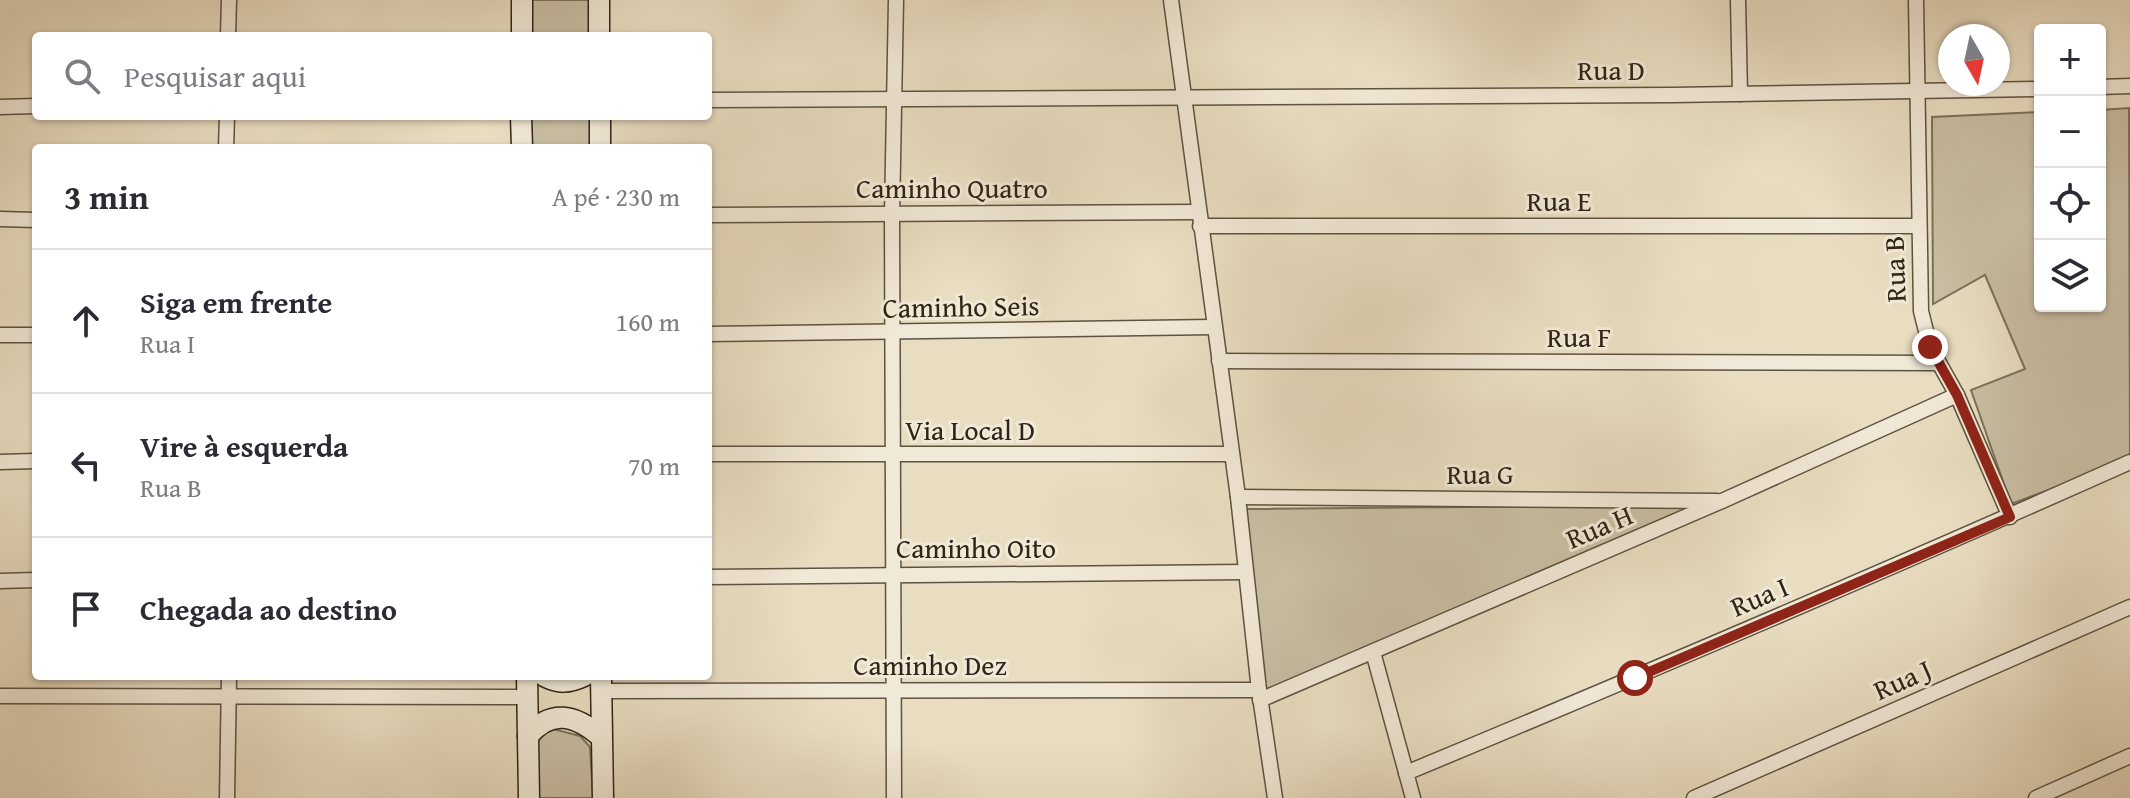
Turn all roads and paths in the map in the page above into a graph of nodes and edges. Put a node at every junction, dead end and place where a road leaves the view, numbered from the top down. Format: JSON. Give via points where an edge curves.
{"nodes":[{"id":1,"x":229,"y":0,"type":"edge"},
{"id":2,"x":522,"y":0,"type":"edge"},
{"id":3,"x":599,"y":0,"type":"edge"},
{"id":4,"x":896,"y":0,"type":"edge"},
{"id":5,"x":1171,"y":0,"type":"edge"},
{"id":6,"x":1738,"y":0,"type":"edge"},
{"id":7,"x":1916,"y":0,"type":"edge"},
{"id":8,"x":228,"y":32,"type":"edge"},
{"id":9,"x":522,"y":32,"type":"edge"},
{"id":10,"x":599,"y":32,"type":"edge"},
{"id":11,"x":2130,"y":86,"type":"edge"},
{"id":12,"x":2106,"y":87,"type":"edge"},
{"id":13,"x":2034,"y":89,"type":"edge"},
{"id":14,"x":1917,"y":93,"type":"junction"},
{"id":15,"x":1740,"y":94,"type":"junction"},
{"id":16,"x":1182,"y":97,"type":"junction"},
{"id":17,"x":896,"y":99,"type":"junction"},
{"id":18,"x":712,"y":100,"type":"edge"},
{"id":19,"x":32,"y":106,"type":"edge"},
{"id":20,"x":0,"y":107,"type":"edge"},
{"id":21,"x":227,"y":120,"type":"edge"},
{"id":22,"x":521,"y":120,"type":"edge"},
{"id":23,"x":600,"y":120,"type":"edge"},
{"id":24,"x":226,"y":144,"type":"edge"},
{"id":25,"x":522,"y":144,"type":"edge"},
{"id":26,"x":600,"y":144,"type":"edge"},
{"id":27,"x":892,"y":214,"type":"junction"},
{"id":28,"x":712,"y":215,"type":"edge"},
{"id":29,"x":0,"y":219,"type":"edge"},
{"id":30,"x":1198,"y":219,"type":"junction"},
{"id":31,"x":32,"y":220,"type":"edge"},
{"id":32,"x":1918,"y":226,"type":"junction"},
{"id":33,"x":1214,"y":327,"type":"junction"},
{"id":34,"x":894,"y":333,"type":"junction"},
{"id":35,"x":712,"y":334,"type":"edge"},
{"id":36,"x":0,"y":335,"type":"edge"},
{"id":37,"x":32,"y":335,"type":"edge"},
{"id":38,"x":1219,"y":361,"type":"junction"},
{"id":39,"x":1938,"y":363,"type":"junction"},
{"id":40,"x":1957,"y":395,"type":"junction"},
{"id":41,"x":712,"y":454,"type":"edge"},
{"id":42,"x":1232,"y":454,"type":"junction"},
{"id":43,"x":894,"y":455,"type":"junction"},
{"id":44,"x":32,"y":461,"type":"edge"},
{"id":45,"x":0,"y":462,"type":"edge"},
{"id":46,"x":2130,"y":462,"type":"edge"},
{"id":47,"x":1238,"y":497,"type":"junction"},
{"id":48,"x":1722,"y":501,"type":"junction"},
{"id":49,"x":2010,"y":517,"type":"junction"},
{"id":50,"x":1245,"y":572,"type":"junction"},
{"id":51,"x":893,"y":574,"type":"junction"},
{"id":52,"x":712,"y":577,"type":"edge"},
{"id":53,"x":32,"y":580,"type":"edge"},
{"id":54,"x":0,"y":581,"type":"edge"},
{"id":55,"x":2130,"y":607,"type":"edge"},
{"id":56,"x":1373,"y":652,"type":"junction"},
{"id":57,"x":229,"y":680,"type":"edge"},
{"id":58,"x":553,"y":680,"type":"edge"},
{"id":59,"x":575,"y":680,"type":"edge"},
{"id":60,"x":601,"y":684,"type":"edge"},
{"id":61,"x":527,"y":686,"type":"edge"},
{"id":62,"x":894,"y":690,"type":"junction"},
{"id":63,"x":228,"y":694,"type":"junction"},
{"id":64,"x":1260,"y":695,"type":"junction"},
{"id":65,"x":0,"y":696,"type":"edge"},
{"id":66,"x":528,"y":736,"type":"junction"},
{"id":67,"x":601,"y":737,"type":"junction"},
{"id":68,"x":2130,"y":756,"type":"edge"},
{"id":69,"x":1406,"y":773,"type":"junction"},
{"id":70,"x":227,"y":798,"type":"edge"},
{"id":71,"x":529,"y":798,"type":"edge"},
{"id":72,"x":603,"y":798,"type":"edge"},
{"id":73,"x":894,"y":798,"type":"edge"},
{"id":74,"x":1275,"y":798,"type":"edge"},
{"id":75,"x":1413,"y":798,"type":"edge"},
{"id":76,"x":1694,"y":798,"type":"edge"},
{"id":77,"x":2036,"y":798,"type":"edge"}],
"edges":[{"from":1,"to":8,"type":"street"},
{"from":2,"to":9,"type":"street"},
{"from":3,"to":10,"type":"street"},
{"from":4,"to":17,"type":"street"},
{"from":5,"to":16,"type":"street"},
{"from":6,"to":15,"type":"street"},
{"from":7,"to":14,"type":"street","name":"Rua B"},
{"from":11,"to":12,"type":"street"},
{"from":13,"to":14,"type":"street","name":"Rua D"},
{"from":14,"to":15,"type":"street","name":"Rua D"},
{"from":14,"to":32,"type":"street","name":"Rua B"},
{"from":15,"to":16,"type":"street","name":"Rua D"},
{"from":16,"to":17,"type":"street","name":"Rua D"},
{"from":16,"to":30,"type":"street"},
{"from":17,"to":18,"type":"street","name":"Rua D"},
{"from":17,"to":27,"type":"street"},
{"from":19,"to":20,"type":"street"},
{"from":21,"to":24,"type":"street"},
{"from":22,"to":25,"type":"street"},
{"from":23,"to":26,"type":"street"},
{"from":27,"to":28,"type":"street","name":"Caminho Quatro"},
{"from":27,"to":30,"type":"street","name":"Caminho Quatro"},
{"from":27,"to":34,"type":"street"},
{"from":29,"to":31,"type":"street"},
{"from":30,"to":32,"type":"street","name":"Rua E"},
{"from":30,"to":33,"type":"street"},
{"from":32,"to":39,"type":"street","name":"Rua B","via":[[1921,311]]},
{"from":33,"to":34,"type":"street","name":"Caminho Seis"},
{"from":33,"to":38,"type":"street"},
{"from":34,"to":35,"type":"street","name":"Caminho Seis"},
{"from":34,"to":43,"type":"street"},
{"from":36,"to":37,"type":"street"},
{"from":38,"to":39,"type":"street","name":"Rua F"},
{"from":38,"to":42,"type":"street"},
{"from":39,"to":40,"type":"street","name":"Rua B"},
{"from":40,"to":48,"type":"street","name":"Rua H"},
{"from":40,"to":49,"type":"street","name":"Rua B"},
{"from":41,"to":43,"type":"street","name":"Via Local D"},
{"from":42,"to":43,"type":"street","name":"Via Local D"},
{"from":42,"to":47,"type":"street"},
{"from":43,"to":51,"type":"street"},
{"from":44,"to":45,"type":"street"},
{"from":46,"to":49,"type":"street","name":"Rua I"},
{"from":47,"to":48,"type":"street","name":"Rua G"},
{"from":47,"to":50,"type":"street"},
{"from":48,"to":56,"type":"street","name":"Rua H"},
{"from":49,"to":69,"type":"street","name":"Rua I"},
{"from":50,"to":51,"type":"street","name":"Caminho Oito"},
{"from":50,"to":64,"type":"street"},
{"from":51,"to":52,"type":"street","name":"Caminho Oito"},
{"from":51,"to":62,"type":"street"},
{"from":53,"to":54,"type":"street"},
{"from":55,"to":76,"type":"street","name":"Rua J"},
{"from":56,"to":64,"type":"street","name":"Rua H"},
{"from":56,"to":69,"type":"street"},
{"from":57,"to":63,"type":"street"},
{"from":58,"to":59,"type":"street"},
{"from":60,"to":62,"type":"street","name":"Caminho Dez"},
{"from":60,"to":67,"type":"street"},
{"from":61,"to":63,"type":"street"},
{"from":61,"to":66,"type":"street"},
{"from":62,"to":64,"type":"street","name":"Caminho Dez"},
{"from":62,"to":73,"type":"street"},
{"from":63,"to":65,"type":"street"},
{"from":63,"to":70,"type":"street"},
{"from":64,"to":74,"type":"street"},
{"from":66,"to":67,"type":"street","via":[[538,724],[563,718],[575,719]]},
{"from":66,"to":71,"type":"street"},
{"from":67,"to":72,"type":"street"},
{"from":68,"to":77,"type":"street"},
{"from":69,"to":75,"type":"street"}]}
